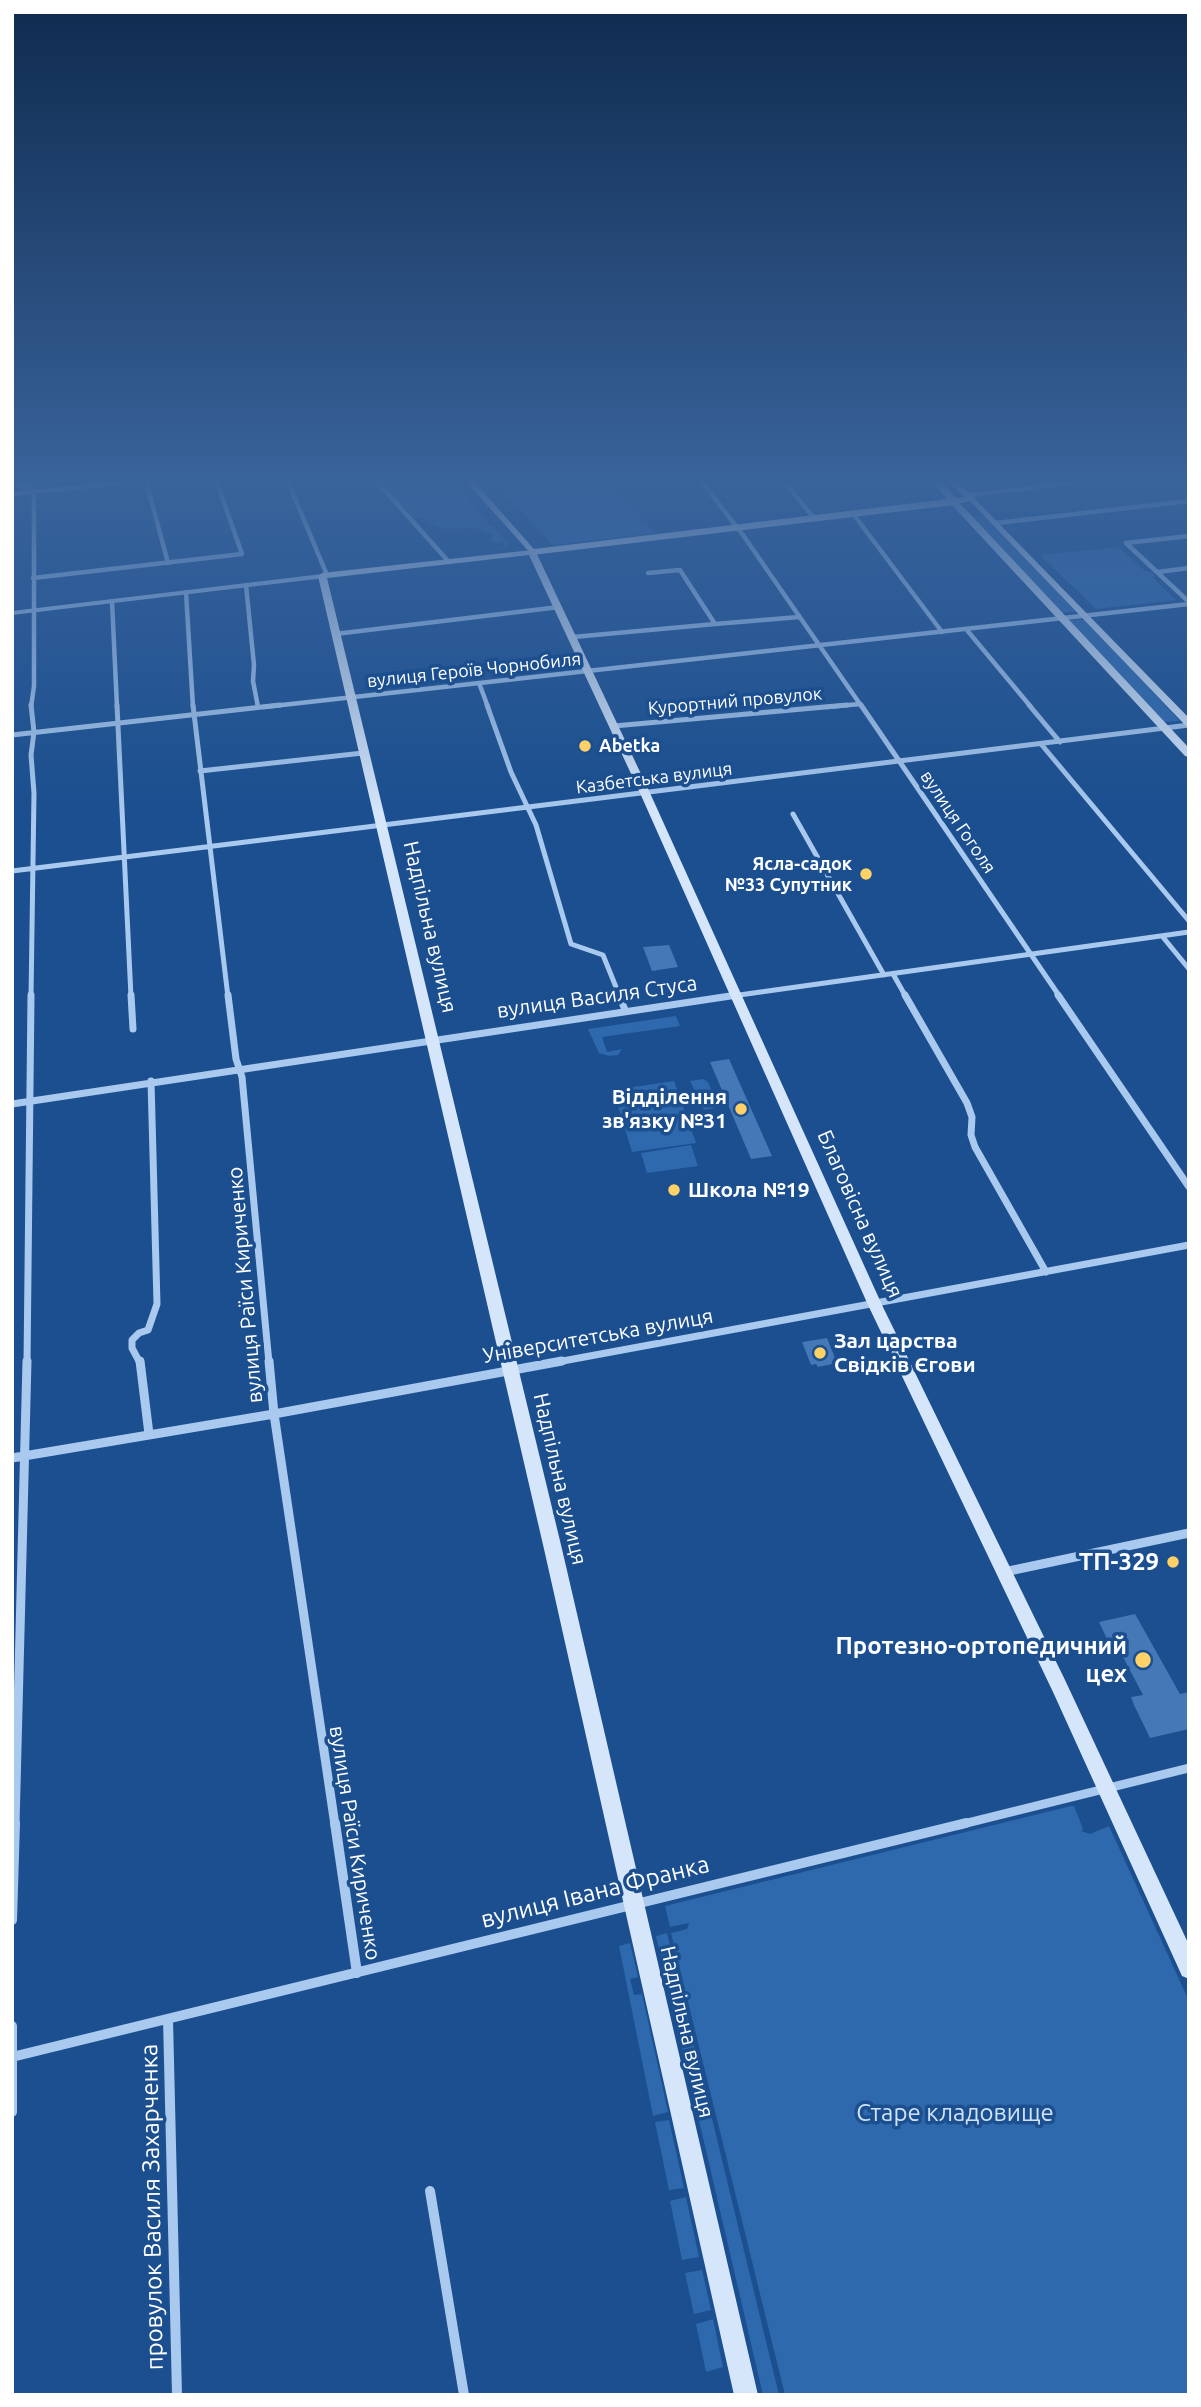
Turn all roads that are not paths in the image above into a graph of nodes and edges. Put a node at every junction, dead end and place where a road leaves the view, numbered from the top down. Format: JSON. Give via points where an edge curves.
{"nodes":[{"id":1,"x":33,"y":589,"type":"edge"},
{"id":2,"x":209,"y":589,"type":"edge"},
{"id":3,"x":246,"y":589,"type":"edge"},
{"id":4,"x":327,"y":589,"type":"edge"},
{"id":5,"x":550,"y":589,"type":"edge"},
{"id":6,"x":693,"y":589,"type":"edge"},
{"id":7,"x":780,"y":589,"type":"edge"},
{"id":8,"x":910,"y":589,"type":"edge"},
{"id":9,"x":1035,"y":589,"type":"edge"},
{"id":10,"x":1060,"y":589,"type":"edge"},
{"id":11,"x":1175,"y":589,"type":"edge"},
{"id":12,"x":186,"y":592,"type":"junction"},
{"id":13,"x":112,"y":601,"type":"junction"},
{"id":14,"x":1189,"y":603,"type":"edge"},
{"id":15,"x":559,"y":607,"type":"junction"},
{"id":16,"x":33,"y":610,"type":"junction"},
{"id":17,"x":12,"y":613,"type":"edge"},
{"id":18,"x":1084,"y":615,"type":"junction"},
{"id":19,"x":799,"y":617,"type":"junction"},
{"id":20,"x":1062,"y":618,"type":"junction"},
{"id":21,"x":715,"y":624,"type":"junction"},
{"id":22,"x":966,"y":629,"type":"junction"},
{"id":23,"x":942,"y":632,"type":"junction"},
{"id":24,"x":335,"y":634,"type":"junction"},
{"id":25,"x":573,"y":637,"type":"junction"},
{"id":26,"x":819,"y":646,"type":"junction"},
{"id":27,"x":588,"y":671,"type":"junction"},
{"id":28,"x":479,"y":683,"type":"junction"},
{"id":29,"x":350,"y":697,"type":"junction"},
{"id":30,"x":860,"y":704,"type":"junction"},
{"id":31,"x":258,"y":707,"type":"junction"},
{"id":32,"x":194,"y":714,"type":"junction"},
{"id":33,"x":117,"y":723,"type":"junction"},
{"id":34,"x":1189,"y":725,"type":"edge"},
{"id":35,"x":614,"y":726,"type":"junction"},
{"id":36,"x":1165,"y":728,"type":"junction"},
{"id":37,"x":34,"y":732,"type":"junction"},
{"id":38,"x":12,"y":734,"type":"edge"},
{"id":39,"x":1060,"y":741,"type":"junction"},
{"id":40,"x":1041,"y":744,"type":"junction"},
{"id":41,"x":363,"y":753,"type":"junction"},
{"id":42,"x":1189,"y":754,"type":"edge"},
{"id":43,"x":899,"y":761,"type":"junction"},
{"id":44,"x":200,"y":771,"type":"junction"},
{"id":45,"x":645,"y":793,"type":"junction"},
{"id":46,"x":528,"y":808,"type":"junction"},
{"id":47,"x":793,"y":814,"type":"dead end"},
{"id":48,"x":382,"y":825,"type":"junction"},
{"id":49,"x":211,"y":846,"type":"junction"},
{"id":50,"x":124,"y":857,"type":"junction"},
{"id":51,"x":32,"y":869,"type":"junction"},
{"id":52,"x":12,"y":871,"type":"edge"},
{"id":53,"x":1189,"y":921,"type":"edge"},
{"id":54,"x":1189,"y":932,"type":"edge"},
{"id":55,"x":1163,"y":936,"type":"junction"},
{"id":56,"x":1031,"y":955,"type":"junction"},
{"id":57,"x":1189,"y":969,"type":"edge"},
{"id":58,"x":893,"y":974,"type":"junction"},
{"id":59,"x":884,"y":975,"type":"junction"},
{"id":60,"x":735,"y":995,"type":"junction"},
{"id":61,"x":625,"y":1010,"type":"junction"},
{"id":62,"x":133,"y":1029,"type":"dead end"},
{"id":63,"x":432,"y":1038,"type":"junction"},
{"id":64,"x":239,"y":1068,"type":"junction"},
{"id":65,"x":151,"y":1081,"type":"junction"},
{"id":66,"x":31,"y":1101,"type":"junction"},
{"id":67,"x":12,"y":1104,"type":"edge"},
{"id":68,"x":1189,"y":1187,"type":"edge"},
{"id":69,"x":1189,"y":1245,"type":"edge"},
{"id":70,"x":1046,"y":1272,"type":"junction"},
{"id":71,"x":875,"y":1304,"type":"junction"},
{"id":72,"x":511,"y":1370,"type":"junction"},
{"id":73,"x":274,"y":1414,"type":"junction"},
{"id":74,"x":149,"y":1434,"type":"junction"},
{"id":75,"x":25,"y":1456,"type":"junction"},
{"id":76,"x":12,"y":1458,"type":"edge"},
{"id":77,"x":1189,"y":1533,"type":"edge"},
{"id":78,"x":1003,"y":1572,"type":"junction"},
{"id":79,"x":1189,"y":1768,"type":"edge"},
{"id":80,"x":1105,"y":1789,"type":"junction"},
{"id":81,"x":635,"y":1904,"type":"junction"},
{"id":82,"x":12,"y":1920,"type":"edge"},
{"id":83,"x":1189,"y":1969,"type":"edge"},
{"id":84,"x":357,"y":1973,"type":"junction"},
{"id":85,"x":168,"y":2019,"type":"junction"},
{"id":86,"x":12,"y":2026,"type":"edge"},
{"id":87,"x":13,"y":2057,"type":"edge"},
{"id":88,"x":12,"y":2112,"type":"edge"},
{"id":89,"x":430,"y":2191,"type":"dead end"},
{"id":90,"x":177,"y":2395,"type":"edge"},
{"id":91,"x":464,"y":2395,"type":"edge"},
{"id":92,"x":746,"y":2395,"type":"edge"}],
"edges":[{"from":1,"to":16,"type":"street"},
{"from":2,"to":12,"type":"street"},
{"from":3,"to":31,"type":"street"},
{"from":4,"to":24,"type":"main road","name":"Надпільна вулиця"},
{"from":5,"to":15,"type":"main road","name":"Благовісна вулиця"},
{"from":6,"to":21,"type":"street"},
{"from":7,"to":19,"type":"street","name":"вулиця Гоголя"},
{"from":8,"to":23,"type":"street"},
{"from":9,"to":20,"type":"main road"},
{"from":10,"to":18,"type":"main road"},
{"from":11,"to":14,"type":"street"},
{"from":12,"to":13,"type":"street"},
{"from":12,"to":32,"type":"street","name":"вулиця Раїси Кириченко"},
{"from":13,"to":16,"type":"street"},
{"from":13,"to":33,"type":"street"},
{"from":14,"to":18,"type":"street","name":"вулиця Героїв Чорнобиля"},
{"from":15,"to":24,"type":"street"},
{"from":15,"to":25,"type":"main road","name":"Благовісна вулиця"},
{"from":16,"to":17,"type":"street"},
{"from":16,"to":37,"type":"street"},
{"from":18,"to":20,"type":"street","name":"вулиця Героїв Чорнобиля"},
{"from":18,"to":34,"type":"main road"},
{"from":19,"to":21,"type":"street"},
{"from":19,"to":26,"type":"street","name":"вулиця Гоголя"},
{"from":20,"to":22,"type":"street","name":"вулиця Героїв Чорнобиля"},
{"from":20,"to":36,"type":"main road"},
{"from":21,"to":25,"type":"street"},
{"from":22,"to":23,"type":"street","name":"вулиця Героїв Чорнобиля"},
{"from":22,"to":39,"type":"street"},
{"from":23,"to":26,"type":"street","name":"вулиця Героїв Чорнобиля"},
{"from":24,"to":29,"type":"main road","name":"Надпільна вулиця"},
{"from":25,"to":27,"type":"main road","name":"Благовісна вулиця"},
{"from":26,"to":27,"type":"street","name":"вулиця Героїв Чорнобиля"},
{"from":26,"to":30,"type":"street","name":"вулиця Гоголя"},
{"from":27,"to":28,"type":"street","name":"вулиця Героїв Чорнобиля"},
{"from":27,"to":35,"type":"main road","name":"Благовісна вулиця"},
{"from":28,"to":29,"type":"street","name":"вулиця Героїв Чорнобиля"},
{"from":28,"to":46,"type":"street"},
{"from":29,"to":31,"type":"street","name":"вулиця Героїв Чорнобиля"},
{"from":29,"to":41,"type":"main road","name":"Надпільна вулиця"},
{"from":30,"to":35,"type":"street","name":"Курортний провулок"},
{"from":30,"to":43,"type":"street","name":"вулиця Гоголя"},
{"from":31,"to":32,"type":"street","name":"вулиця Героїв Чорнобиля"},
{"from":32,"to":33,"type":"street","name":"вулиця Героїв Чорнобиля"},
{"from":32,"to":44,"type":"street","name":"вулиця Раїси Кириченко"},
{"from":33,"to":37,"type":"street","name":"вулиця Героїв Чорнобиля"},
{"from":33,"to":50,"type":"street"},
{"from":34,"to":36,"type":"street","name":"Казбетська вулиця"},
{"from":35,"to":45,"type":"main road","name":"Благовісна вулиця"},
{"from":36,"to":39,"type":"street","name":"Казбетська вулиця"},
{"from":36,"to":42,"type":"main road"},
{"from":37,"to":38,"type":"street","name":"вулиця Героїв Чорнобиля"},
{"from":37,"to":51,"type":"street"},
{"from":39,"to":40,"type":"street","name":"Казбетська вулиця"},
{"from":40,"to":43,"type":"street","name":"Казбетська вулиця"},
{"from":40,"to":53,"type":"street"},
{"from":41,"to":44,"type":"street"},
{"from":41,"to":48,"type":"main road","name":"Надпільна вулиця"},
{"from":43,"to":45,"type":"street","name":"Казбетська вулиця"},
{"from":43,"to":56,"type":"street","name":"вулиця Гоголя"},
{"from":44,"to":49,"type":"street","name":"вулиця Раїси Кириченко"},
{"from":45,"to":46,"type":"street","name":"Казбетська вулиця"},
{"from":45,"to":60,"type":"main road","name":"Благовісна вулиця"},
{"from":46,"to":48,"type":"street","name":"Казбетська вулиця"},
{"from":46,"to":61,"type":"street","via":[[571,944],[603,955]]},
{"from":47,"to":59,"type":"street"},
{"from":48,"to":49,"type":"street","name":"Казбетська вулиця"},
{"from":48,"to":63,"type":"main road","name":"Надпільна вулиця"},
{"from":49,"to":50,"type":"street","name":"Казбетська вулиця"},
{"from":49,"to":64,"type":"street","name":"вулиця Раїси Кириченко"},
{"from":50,"to":51,"type":"street","name":"Казбетська вулиця"},
{"from":50,"to":62,"type":"street"},
{"from":51,"to":52,"type":"street","name":"Казбетська вулиця"},
{"from":51,"to":66,"type":"street"},
{"from":54,"to":55,"type":"street","name":"вулиця Василя Стуса"},
{"from":55,"to":56,"type":"street","name":"вулиця Василя Стуса"},
{"from":55,"to":57,"type":"street"},
{"from":56,"to":58,"type":"street","name":"вулиця Василя Стуса"},
{"from":56,"to":68,"type":"street","name":"вулиця Гоголя"},
{"from":58,"to":59,"type":"street","name":"вулиця Василя Стуса"},
{"from":58,"to":70,"type":"street","via":[[967,1103],[975,1147]]},
{"from":59,"to":60,"type":"street","name":"вулиця Василя Стуса"},
{"from":60,"to":61,"type":"street","name":"вулиця Василя Стуса"},
{"from":60,"to":71,"type":"main road","name":"Благовісна вулиця"},
{"from":61,"to":63,"type":"street","name":"вулиця Василя Стуса"},
{"from":63,"to":64,"type":"street","name":"вулиця Василя Стуса"},
{"from":63,"to":72,"type":"main road","name":"Надпільна вулиця"},
{"from":64,"to":65,"type":"street","name":"вулиця Василя Стуса"},
{"from":64,"to":73,"type":"street","name":"вулиця Раїси Кириченко"},
{"from":65,"to":66,"type":"street","name":"вулиця Василя Стуса"},
{"from":65,"to":74,"type":"street","via":[[157,1304],[148,1330],[132,1340],[140,1361]]},
{"from":66,"to":67,"type":"street","name":"вулиця Василя Стуса"},
{"from":66,"to":75,"type":"street"},
{"from":69,"to":70,"type":"street","name":"Університетська вулиця"},
{"from":70,"to":71,"type":"street","name":"Університетська вулиця"},
{"from":71,"to":72,"type":"street","name":"Університетська вулиця"},
{"from":71,"to":78,"type":"main road","name":"Благовісна вулиця"},
{"from":72,"to":73,"type":"street","name":"Університетська вулиця"},
{"from":72,"to":81,"type":"main road","name":"Надпільна вулиця"},
{"from":73,"to":74,"type":"street","name":"Університетська вулиця"},
{"from":73,"to":84,"type":"street","name":"вулиця Раїси Кириченко"},
{"from":74,"to":75,"type":"street","name":"Університетська вулиця"},
{"from":75,"to":76,"type":"street","name":"Університетська вулиця"},
{"from":75,"to":82,"type":"street"},
{"from":77,"to":78,"type":"street"},
{"from":78,"to":80,"type":"main road","name":"Благовісна вулиця"},
{"from":79,"to":80,"type":"street","name":"вулиця Івана Франка"},
{"from":80,"to":81,"type":"street","name":"вулиця Івана Франка"},
{"from":80,"to":83,"type":"main road","name":"Благовісна вулиця"},
{"from":81,"to":84,"type":"street","name":"вулиця Івана Франка"},
{"from":81,"to":92,"type":"main road","name":"Надпільна вулиця"},
{"from":84,"to":85,"type":"street","name":"вулиця Івана Франка"},
{"from":85,"to":87,"type":"street","name":"вулиця Івана Франка"},
{"from":85,"to":90,"type":"street","name":"провулок Василя Захарченка"},
{"from":86,"to":87,"type":"street"},
{"from":87,"to":88,"type":"street"},
{"from":89,"to":91,"type":"street"}]}
